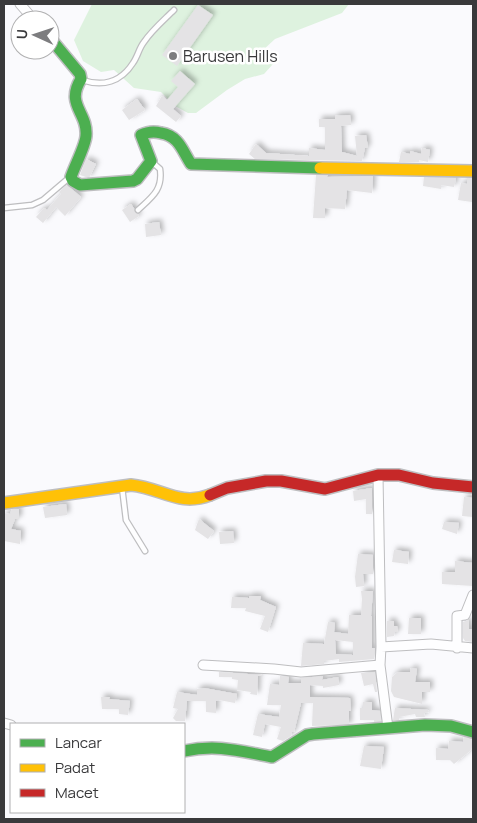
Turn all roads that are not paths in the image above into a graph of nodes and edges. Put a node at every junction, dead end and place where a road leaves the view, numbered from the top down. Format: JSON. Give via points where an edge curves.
{"nodes":[{"id":1,"x":174,"y":10,"type":"dead end"},
{"id":2,"x":60,"y":50,"type":"edge"},
{"id":3,"x":81,"y":80,"type":"junction"},
{"id":4,"x":151,"y":161,"type":"junction"},
{"id":5,"x":473,"y":172,"type":"edge"},
{"id":6,"x":71,"y":177,"type":"junction"},
{"id":7,"x":4,"y":208,"type":"edge"},
{"id":8,"x":138,"y":210,"type":"dead end"},
{"id":9,"x":378,"y":475,"type":"junction"},
{"id":10,"x":122,"y":485,"type":"junction"},
{"id":11,"x":473,"y":487,"type":"edge"},
{"id":12,"x":4,"y":504,"type":"edge"},
{"id":13,"x":145,"y":551,"type":"dead end"},
{"id":14,"x":473,"y":595,"type":"edge"},
{"id":15,"x":381,"y":646,"type":"junction"},
{"id":16,"x":457,"y":648,"type":"junction"},
{"id":17,"x":473,"y":648,"type":"edge"},
{"id":18,"x":203,"y":665,"type":"dead end"},
{"id":19,"x":380,"y":665,"type":"junction"},
{"id":20,"x":388,"y":728,"type":"junction"},
{"id":21,"x":473,"y":732,"type":"edge"},
{"id":22,"x":185,"y":751,"type":"edge"}],
"edges":[{"from":1,"to":3,"type":"lane","via":[[144,42],[125,73],[110,82],[94,84]]},
{"from":2,"to":3,"type":"street","via":[[80,74]]},
{"from":3,"to":6,"type":"street","via":[[74,99],[87,130]]},
{"from":4,"to":5,"type":"street","via":[[142,140],[141,135],[145,132],[170,135],[192,164],[202,166]]},
{"from":4,"to":6,"type":"street","via":[[133,180],[92,186],[76,184]]},
{"from":4,"to":8,"type":"lane","via":[[160,169],[159,186]]},
{"from":6,"to":7,"type":"lane","via":[[43,200],[32,205]]},
{"from":9,"to":10,"type":"street","via":[[325,489],[266,481],[227,488],[193,500],[142,486]]},
{"from":9,"to":11,"type":"street","via":[[400,475],[433,483]]},
{"from":9,"to":15,"type":"street"},
{"from":10,"to":12,"type":"street"},
{"from":10,"to":13,"type":"lane","via":[[126,520]]},
{"from":14,"to":16,"type":"street","via":[[465,615],[457,616]]},
{"from":15,"to":16,"type":"street","via":[[431,644]]},
{"from":15,"to":19,"type":"street"},
{"from":16,"to":17,"type":"street"},
{"from":18,"to":19,"type":"street","via":[[300,672]]},
{"from":19,"to":20,"type":"street"},
{"from":20,"to":21,"type":"street","via":[[461,727]]},
{"from":20,"to":22,"type":"street","via":[[308,735],[272,757],[219,747]]}]}
